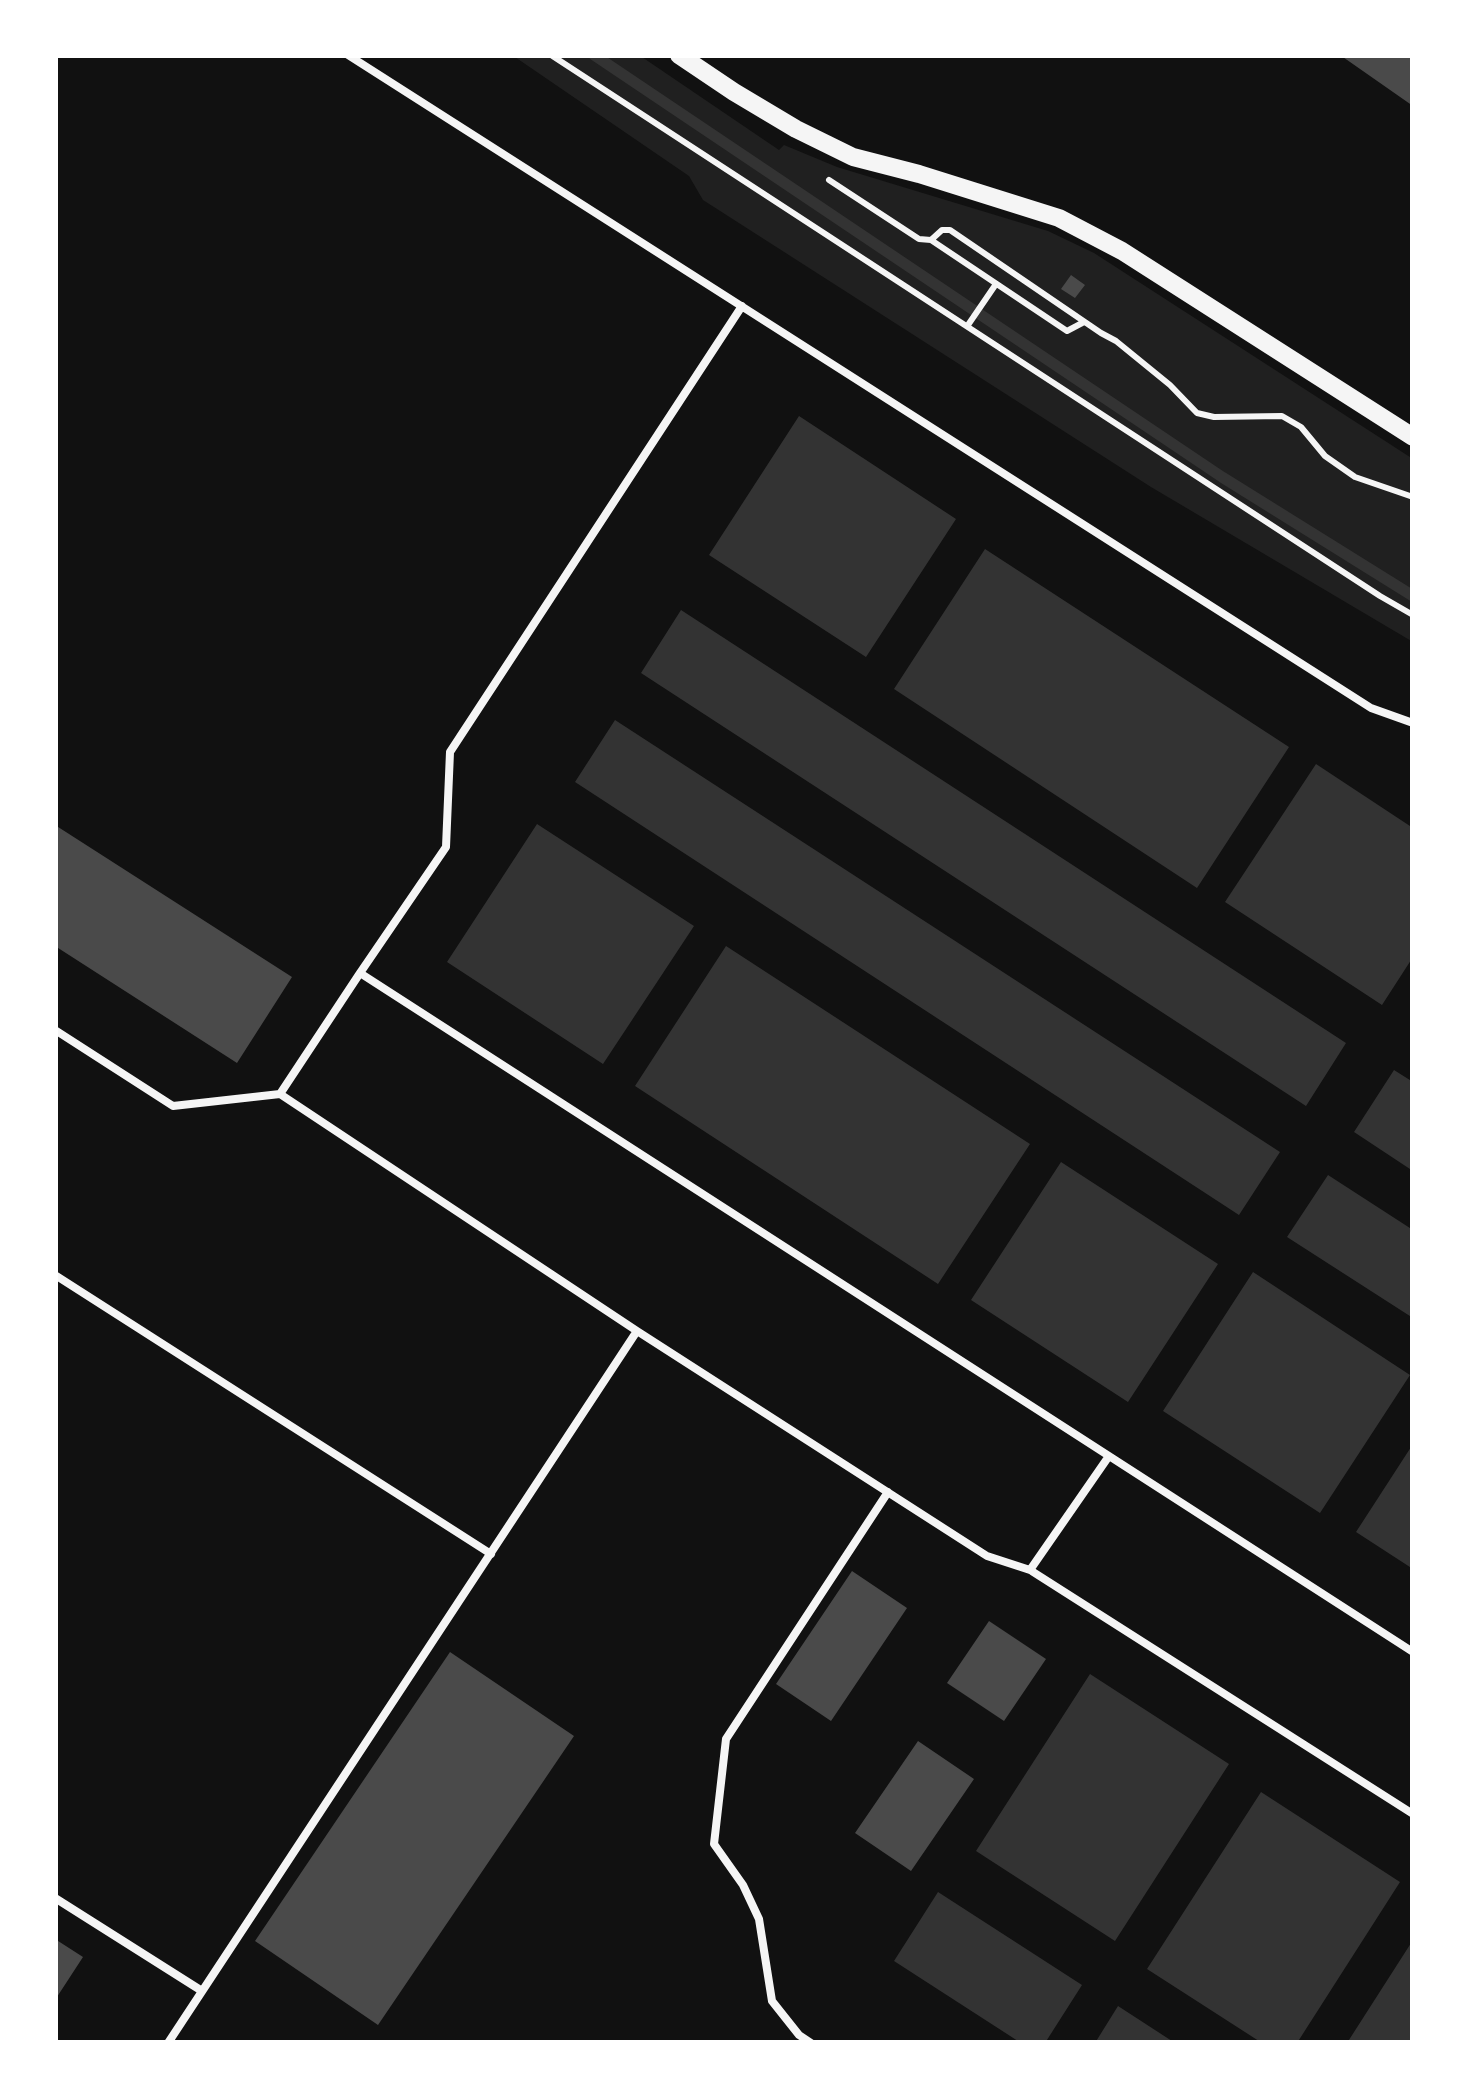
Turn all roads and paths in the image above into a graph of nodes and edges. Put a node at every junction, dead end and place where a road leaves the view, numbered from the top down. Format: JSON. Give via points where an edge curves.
{"nodes":[{"id":1,"x":348,"y":55,"type":"edge"},
{"id":2,"x":551,"y":55,"type":"edge"},
{"id":3,"x":680,"y":55,"type":"edge"},
{"id":4,"x":817,"y":172,"type":"dead end"},
{"id":5,"x":931,"y":240,"type":"junction"},
{"id":6,"x":994,"y":287,"type":"junction"},
{"id":7,"x":742,"y":306,"type":"junction"},
{"id":8,"x":1084,"y":322,"type":"junction"},
{"id":9,"x":969,"y":324,"type":"junction"},
{"id":10,"x":1413,"y":438,"type":"edge"},
{"id":11,"x":1413,"y":497,"type":"edge"},
{"id":12,"x":1413,"y":615,"type":"edge"},
{"id":13,"x":1413,"y":722,"type":"edge"},
{"id":14,"x":360,"y":973,"type":"junction"},
{"id":15,"x":55,"y":1030,"type":"edge"},
{"id":16,"x":280,"y":1094,"type":"junction"},
{"id":17,"x":55,"y":1274,"type":"edge"},
{"id":18,"x":638,"y":1331,"type":"junction"},
{"id":19,"x":1109,"y":1456,"type":"junction"},
{"id":20,"x":888,"y":1492,"type":"junction"},
{"id":21,"x":491,"y":1554,"type":"junction"},
{"id":22,"x":1030,"y":1570,"type":"junction"},
{"id":23,"x":1413,"y":1652,"type":"edge"},
{"id":24,"x":1413,"y":1814,"type":"edge"},
{"id":25,"x":55,"y":1898,"type":"edge"},
{"id":26,"x":202,"y":1992,"type":"junction"},
{"id":27,"x":168,"y":2043,"type":"edge"},
{"id":28,"x":811,"y":2043,"type":"edge"}],
"edges":[{"from":1,"to":7,"type":"lane"},
{"from":2,"to":9,"type":"path"},
{"from":3,"to":10,"type":"street","via":[[853,157],[1010,202],[1090,234]]},
{"from":4,"to":5,"type":"path","via":[[919,240]]},
{"from":5,"to":6,"type":"path"},
{"from":5,"to":8,"type":"path","via":[[950,230]]},
{"from":6,"to":8,"type":"path","via":[[1068,331]]},
{"from":6,"to":9,"type":"path"},
{"from":7,"to":13,"type":"lane","via":[[1371,708]]},
{"from":7,"to":14,"type":"lane","via":[[450,752],[446,848]]},
{"from":8,"to":11,"type":"path","via":[[1116,341],[1197,413],[1282,416],[1354,476]]},
{"from":9,"to":12,"type":"path"},
{"from":14,"to":16,"type":"lane"},
{"from":14,"to":19,"type":"lane"},
{"from":15,"to":16,"type":"lane","via":[[173,1106]]},
{"from":16,"to":18,"type":"lane"},
{"from":17,"to":21,"type":"lane"},
{"from":18,"to":20,"type":"lane"},
{"from":18,"to":21,"type":"lane"},
{"from":19,"to":22,"type":"lane"},
{"from":19,"to":23,"type":"lane"},
{"from":20,"to":22,"type":"lane","via":[[986,1556]]},
{"from":20,"to":28,"type":"lane","via":[[726,1739],[714,1844],[760,1920],[772,2001]]},
{"from":21,"to":26,"type":"lane"},
{"from":22,"to":24,"type":"lane"},
{"from":25,"to":26,"type":"lane"},
{"from":26,"to":27,"type":"lane"}]}
